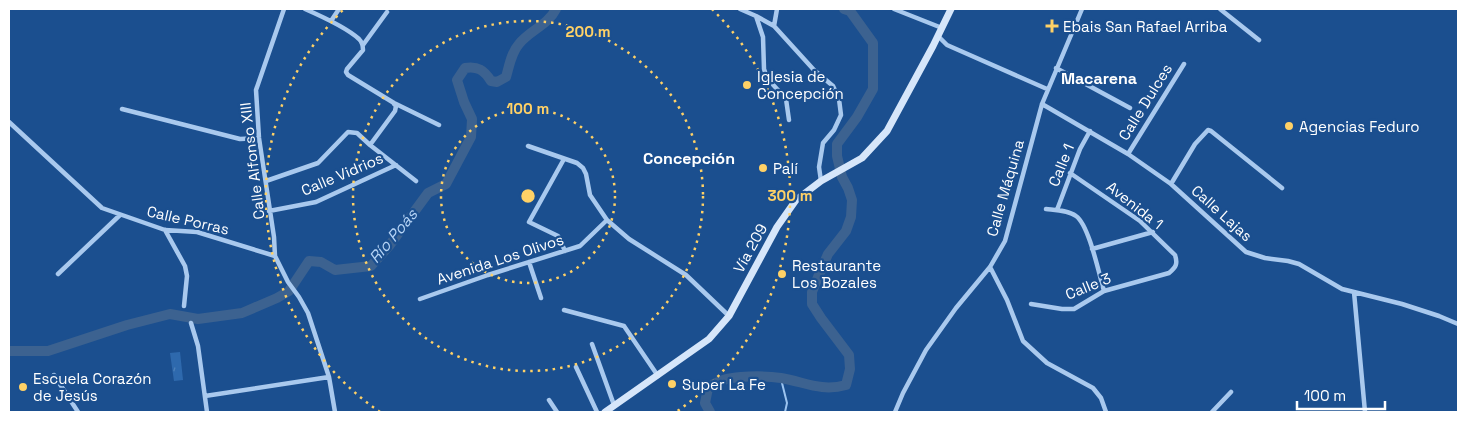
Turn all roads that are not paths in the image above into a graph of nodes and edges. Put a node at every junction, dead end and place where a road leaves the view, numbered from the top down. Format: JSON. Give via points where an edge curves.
{"nodes":[{"id":1,"x":284,"y":9,"type":"edge"},
{"id":2,"x":305,"y":9,"type":"edge"},
{"id":3,"x":338,"y":9,"type":"edge"},
{"id":4,"x":740,"y":9,"type":"edge"},
{"id":5,"x":776,"y":9,"type":"edge"},
{"id":6,"x":894,"y":9,"type":"edge"},
{"id":7,"x":951,"y":9,"type":"edge"},
{"id":8,"x":1082,"y":9,"type":"edge"},
{"id":9,"x":1220,"y":9,"type":"edge"},
{"id":10,"x":387,"y":12,"type":"dead end"},
{"id":11,"x":756,"y":16,"type":"junction"},
{"id":12,"x":330,"y":21,"type":"junction"},
{"id":13,"x":774,"y":26,"type":"junction"},
{"id":14,"x":942,"y":28,"type":"junction"},
{"id":15,"x":938,"y":36,"type":"junction"},
{"id":16,"x":1259,"y":40,"type":"dead end"},
{"id":17,"x":363,"y":45,"type":"junction"},
{"id":18,"x":1184,"y":64,"type":"dead end"},
{"id":19,"x":1056,"y":68,"type":"junction"},
{"id":20,"x":1047,"y":89,"type":"junction"},
{"id":21,"x":394,"y":103,"type":"junction"},
{"id":22,"x":1042,"y":104,"type":"junction"},
{"id":23,"x":1130,"y":108,"type":"dead end"},
{"id":24,"x":122,"y":109,"type":"dead end"},
{"id":25,"x":789,"y":120,"type":"dead end"},
{"id":26,"x":9,"y":122,"type":"edge"},
{"id":27,"x":439,"y":125,"type":"dead end"},
{"id":28,"x":1090,"y":131,"type":"junction"},
{"id":29,"x":258,"y":138,"type":"junction"},
{"id":30,"x":370,"y":144,"type":"junction"},
{"id":31,"x":528,"y":146,"type":"dead end"},
{"id":32,"x":1128,"y":154,"type":"junction"},
{"id":33,"x":564,"y":159,"type":"junction"},
{"id":34,"x":396,"y":165,"type":"junction"},
{"id":35,"x":1070,"y":172,"type":"junction"},
{"id":36,"x":266,"y":181,"type":"junction"},
{"id":37,"x":416,"y":181,"type":"dead end"},
{"id":38,"x":821,"y":181,"type":"junction"},
{"id":39,"x":1171,"y":184,"type":"junction"},
{"id":40,"x":1282,"y":188,"type":"dead end"},
{"id":41,"x":1046,"y":209,"type":"dead end"},
{"id":42,"x":1057,"y":210,"type":"junction"},
{"id":43,"x":269,"y":211,"type":"junction"},
{"id":44,"x":120,"y":215,"type":"junction"},
{"id":45,"x":607,"y":220,"type":"junction"},
{"id":46,"x":165,"y":230,"type":"junction"},
{"id":47,"x":1153,"y":232,"type":"junction"},
{"id":48,"x":1092,"y":249,"type":"junction"},
{"id":49,"x":565,"y":251,"type":"junction"},
{"id":50,"x":275,"y":256,"type":"junction"},
{"id":51,"x":529,"y":262,"type":"junction"},
{"id":52,"x":1177,"y":263,"type":"joint"},
{"id":53,"x":990,"y":267,"type":"junction"},
{"id":54,"x":58,"y":274,"type":"dead end"},
{"id":55,"x":1104,"y":291,"type":"junction"},
{"id":56,"x":1354,"y":292,"type":"junction"},
{"id":57,"x":541,"y":298,"type":"dead end"},
{"id":58,"x":420,"y":299,"type":"dead end"},
{"id":59,"x":1031,"y":304,"type":"dead end"},
{"id":60,"x":184,"y":306,"type":"dead end"},
{"id":61,"x":564,"y":310,"type":"dead end"},
{"id":62,"x":729,"y":316,"type":"junction"},
{"id":63,"x":191,"y":323,"type":"dead end"},
{"id":64,"x":1458,"y":324,"type":"edge"},
{"id":65,"x":592,"y":344,"type":"dead end"},
{"id":66,"x":576,"y":368,"type":"dead end"},
{"id":67,"x":54,"y":375,"type":"dead end"},
{"id":68,"x":658,"y":376,"type":"junction"},
{"id":69,"x":329,"y":377,"type":"junction"},
{"id":70,"x":1231,"y":392,"type":"dead end"},
{"id":71,"x":205,"y":396,"type":"junction"},
{"id":72,"x":549,"y":400,"type":"dead end"},
{"id":73,"x":614,"y":405,"type":"junction"},
{"id":74,"x":78,"y":412,"type":"edge"},
{"id":75,"x":207,"y":412,"type":"edge"},
{"id":76,"x":335,"y":412,"type":"edge"},
{"id":77,"x":557,"y":412,"type":"edge"},
{"id":78,"x":597,"y":412,"type":"edge"},
{"id":79,"x":605,"y":412,"type":"edge"},
{"id":80,"x":895,"y":412,"type":"edge"},
{"id":81,"x":1106,"y":412,"type":"edge"},
{"id":82,"x":1212,"y":412,"type":"edge"},
{"id":83,"x":1365,"y":412,"type":"edge"}],
"edges":[{"from":1,"to":29,"type":"street","name":"Calle Alfonso XIII","via":[[256,90]]},
{"from":2,"to":12,"type":"street"},
{"from":3,"to":12,"type":"street"},
{"from":4,"to":11,"type":"street"},
{"from":5,"to":13,"type":"street"},
{"from":6,"to":14,"type":"street"},
{"from":7,"to":14,"type":"main road","name":"Vía 209"},
{"from":8,"to":19,"type":"street","name":"Calle Máquina"},
{"from":9,"to":16,"type":"street"},
{"from":10,"to":17,"type":"street"},
{"from":11,"to":13,"type":"street"},
{"from":11,"to":25,"type":"street","via":[[763,37],[764,69],[767,78],[786,99]]},
{"from":12,"to":17,"type":"street","via":[[360,39]]},
{"from":13,"to":38,"type":"street","via":[[833,86],[839,99],[841,115],[823,143],[819,167]]},
{"from":14,"to":15,"type":"main road","name":"Vía 209"},
{"from":15,"to":20,"type":"street","via":[[947,45]]},
{"from":15,"to":38,"type":"main road","name":"Vía 209","via":[[887,131],[862,158]]},
{"from":17,"to":21,"type":"street","via":[[363,50],[346,72]]},
{"from":18,"to":32,"type":"street","name":"Calle Dulces"},
{"from":19,"to":20,"type":"street","name":"Calle Máquina"},
{"from":19,"to":23,"type":"street"},
{"from":20,"to":22,"type":"street","name":"Calle Máquina"},
{"from":21,"to":27,"type":"street"},
{"from":21,"to":30,"type":"street","via":[[395,111]]},
{"from":22,"to":28,"type":"street","name":"Calle Lajas"},
{"from":22,"to":53,"type":"street","name":"Calle Máquina","via":[[1004,241]]},
{"from":24,"to":29,"type":"street","via":[[240,139]]},
{"from":26,"to":44,"type":"street","name":"Calle Porras","via":[[102,208]]},
{"from":28,"to":32,"type":"street","name":"Calle Lajas"},
{"from":28,"to":35,"type":"street","name":"Calle 1"},
{"from":29,"to":36,"type":"street","name":"Calle Alfonso XIII"},
{"from":30,"to":34,"type":"street"},
{"from":30,"to":36,"type":"street","via":[[357,133],[348,132],[318,163]]},
{"from":31,"to":33,"type":"street"},
{"from":32,"to":39,"type":"street","name":"Calle Lajas"},
{"from":33,"to":45,"type":"street","via":[[583,168],[590,195]]},
{"from":33,"to":49,"type":"street","via":[[529,222],[558,236]]},
{"from":34,"to":37,"type":"street"},
{"from":34,"to":43,"type":"street","name":"Calle Vidrios","via":[[316,202]]},
{"from":35,"to":42,"type":"street","name":"Calle 1"},
{"from":35,"to":47,"type":"street","name":"Avenida 1"},
{"from":36,"to":43,"type":"street","name":"Calle Alfonso XIII"},
{"from":38,"to":62,"type":"main road","name":"Vía 209","via":[[796,200],[777,227]]},
{"from":39,"to":40,"type":"street","via":[[1195,144],[1208,130]]},
{"from":39,"to":56,"type":"street","name":"Calle Lajas","via":[[1246,252],[1299,264],[1335,286]]},
{"from":41,"to":42,"type":"street"},
{"from":42,"to":48,"type":"street","via":[[1070,212],[1079,218]]},
{"from":43,"to":50,"type":"street","name":"Calle Alfonso XIII"},
{"from":44,"to":46,"type":"street","name":"Calle Porras"},
{"from":44,"to":54,"type":"street"},
{"from":45,"to":49,"type":"street","name":"Avenida Los Olivos","via":[[580,246]]},
{"from":45,"to":62,"type":"street","via":[[629,239],[686,275]]},
{"from":46,"to":50,"type":"street","name":"Calle Porras","via":[[197,232]]},
{"from":46,"to":60,"type":"street","via":[[185,266]]},
{"from":47,"to":48,"type":"street"},
{"from":47,"to":52,"type":"street","name":"Avenida 1","via":[[1175,255]]},
{"from":48,"to":55,"type":"street"},
{"from":49,"to":51,"type":"street","name":"Avenida Los Olivos"},
{"from":50,"to":69,"type":"street","name":"Calle Alfonso XIII","via":[[308,313]]},
{"from":51,"to":57,"type":"street"},
{"from":51,"to":58,"type":"street","name":"Avenida Los Olivos"},
{"from":52,"to":55,"type":"street","name":"Calle 3","via":[[1169,273]]},
{"from":53,"to":80,"type":"street","name":"Calle Máquina","via":[[926,350]]},
{"from":53,"to":81,"type":"street","via":[[1023,341],[1047,363],[1093,388]]},
{"from":55,"to":59,"type":"street","name":"Calle 3","via":[[1074,309]]},
{"from":56,"to":64,"type":"street","name":"Calle Lajas"},
{"from":56,"to":83,"type":"street"},
{"from":61,"to":68,"type":"street","via":[[624,326]]},
{"from":62,"to":68,"type":"main road","name":"Vía 209","via":[[709,339]]},
{"from":63,"to":71,"type":"street","via":[[198,346]]},
{"from":65,"to":73,"type":"street"},
{"from":66,"to":78,"type":"street"},
{"from":67,"to":74,"type":"street"},
{"from":68,"to":73,"type":"main road","name":"Vía 209"},
{"from":69,"to":71,"type":"street"},
{"from":69,"to":76,"type":"street","name":"Calle Alfonso XIII"},
{"from":70,"to":82,"type":"street"},
{"from":71,"to":75,"type":"street"},
{"from":72,"to":77,"type":"street"},
{"from":73,"to":79,"type":"main road","name":"Vía 209"}]}
